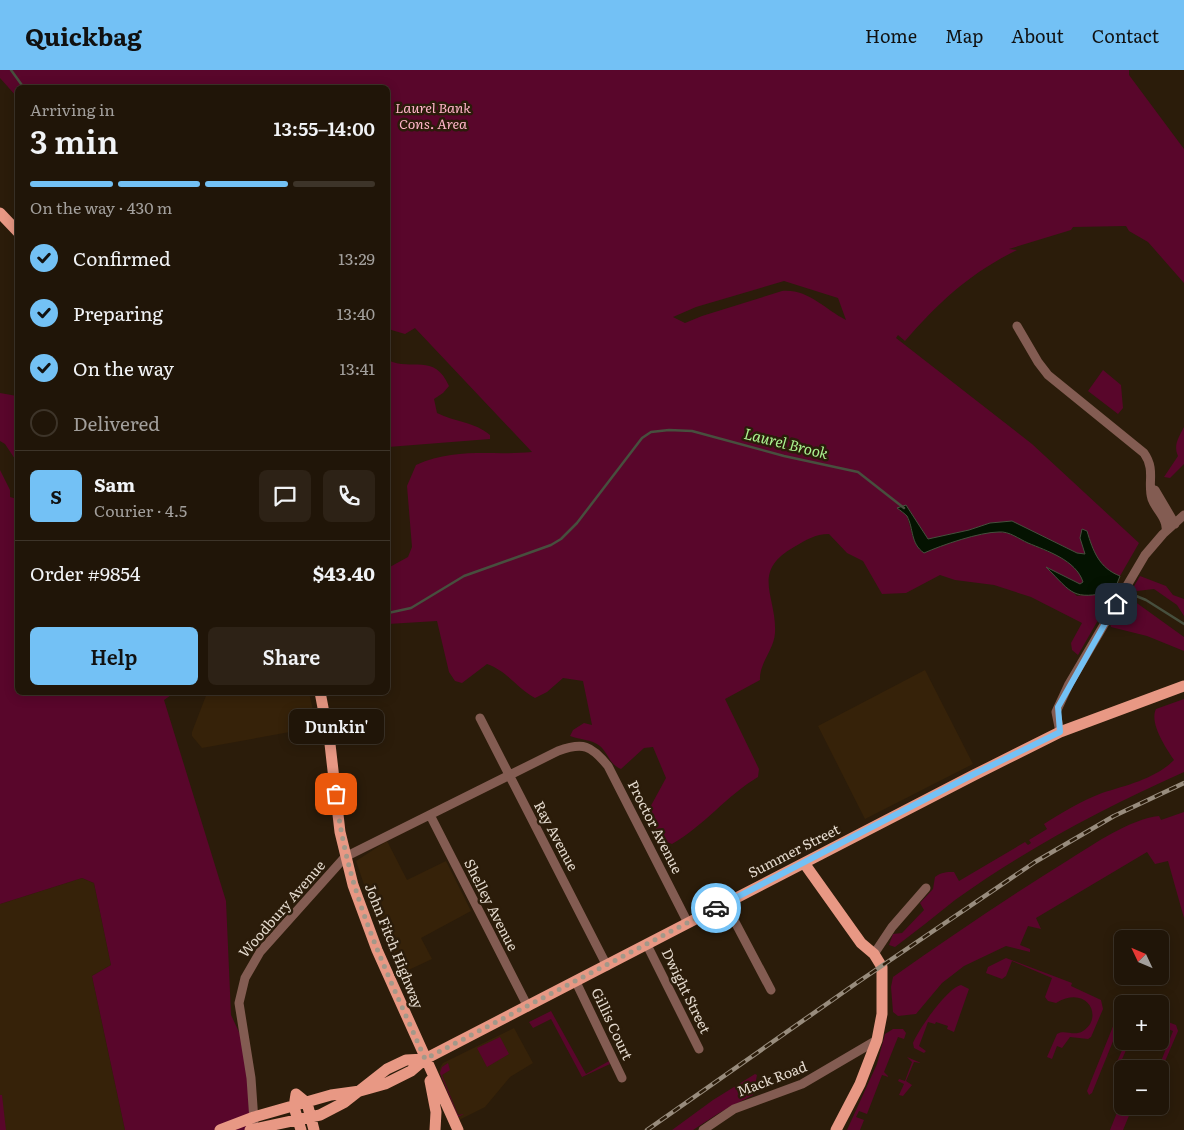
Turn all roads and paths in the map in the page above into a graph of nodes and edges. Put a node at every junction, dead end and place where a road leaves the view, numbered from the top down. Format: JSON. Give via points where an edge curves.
{"nodes":[{"id":1,"x":0,"y":213,"type":"edge"},
{"id":2,"x":15,"y":229,"type":"edge"},
{"id":3,"x":1017,"y":326,"type":"dead end"},
{"id":4,"x":1152,"y":480,"type":"junction"},
{"id":5,"x":1184,"y":515,"type":"edge"},
{"id":6,"x":1175,"y":524,"type":"junction"},
{"id":7,"x":1166,"y":531,"type":"junction"},
{"id":8,"x":1184,"y":686,"type":"edge"},
{"id":9,"x":321,"y":695,"type":"edge"},
{"id":10,"x":480,"y":718,"type":"dead end"},
{"id":11,"x":1060,"y":732,"type":"junction"},
{"id":12,"x":589,"y":748,"type":"joint"},
{"id":13,"x":508,"y":775,"type":"junction"},
{"id":14,"x":430,"y":815,"type":"junction"},
{"id":15,"x":345,"y":857,"type":"junction"},
{"id":16,"x":804,"y":863,"type":"junction"},
{"id":17,"x":926,"y":888,"type":"dead end"},
{"id":18,"x":725,"y":903,"type":"junction"},
{"id":19,"x":688,"y":923,"type":"junction"},
{"id":20,"x":647,"y":945,"type":"junction"},
{"id":21,"x":874,"y":954,"type":"junction"},
{"id":22,"x":607,"y":966,"type":"junction"},
{"id":23,"x":576,"y":982,"type":"junction"},
{"id":24,"x":771,"y":990,"type":"dead end"},
{"id":25,"x":528,"y":1007,"type":"junction"},
{"id":26,"x":877,"y":1040,"type":"junction"},
{"id":27,"x":699,"y":1050,"type":"dead end"},
{"id":28,"x":425,"y":1059,"type":"junction"},
{"id":29,"x":622,"y":1078,"type":"dead end"},
{"id":30,"x":360,"y":1091,"type":"junction"},
{"id":31,"x":307,"y":1103,"type":"junction"},
{"id":32,"x":294,"y":1107,"type":"junction"},
{"id":33,"x":254,"y":1117,"type":"junction"},
{"id":34,"x":310,"y":1118,"type":"junction"},
{"id":35,"x":299,"y":1125,"type":"edge"},
{"id":36,"x":220,"y":1130,"type":"edge"},
{"id":37,"x":254,"y":1130,"type":"edge"},
{"id":38,"x":314,"y":1130,"type":"edge"},
{"id":39,"x":435,"y":1130,"type":"edge"},
{"id":40,"x":458,"y":1130,"type":"edge"},
{"id":41,"x":703,"y":1130,"type":"edge"},
{"id":42,"x":836,"y":1130,"type":"edge"}],
"edges":[{"from":1,"to":2,"type":"main road"},
{"from":3,"to":4,"type":"street","via":[[1048,375],[1144,453]]},
{"from":4,"to":6,"type":"street","via":[[1160,501]]},
{"from":4,"to":7,"type":"street","via":[[1151,495],[1166,524]]},
{"from":5,"to":6,"type":"street"},
{"from":6,"to":7,"type":"street"},
{"from":7,"to":11,"type":"street","via":[[1132,575],[1058,707]]},
{"from":8,"to":11,"type":"main road","name":"Summer Street"},
{"from":9,"to":15,"type":"main road","name":"John Fitch Highway"},
{"from":10,"to":13,"type":"street","name":"Ray Avenue"},
{"from":11,"to":16,"type":"main road","name":"Summer Street"},
{"from":12,"to":13,"type":"street","name":"Woodbury Avenue","via":[[574,746]]},
{"from":12,"to":19,"type":"street","name":"Proctor Avenue","via":[[608,766]]},
{"from":13,"to":14,"type":"street","name":"Woodbury Avenue"},
{"from":13,"to":22,"type":"street","name":"Ray Avenue"},
{"from":14,"to":15,"type":"street","name":"Woodbury Avenue"},
{"from":14,"to":25,"type":"street","name":"Shelley Avenue"},
{"from":15,"to":28,"type":"main road","name":"John Fitch Highway","via":[[365,920]]},
{"from":15,"to":33,"type":"street","name":"Woodbury Avenue","via":[[260,952],[245,978],[239,1008],[252,1078]]},
{"from":16,"to":18,"type":"main road","name":"Summer Street"},
{"from":16,"to":21,"type":"main road","via":[[861,943]]},
{"from":17,"to":21,"type":"street","via":[[892,927]]},
{"from":18,"to":19,"type":"main road","name":"Summer Street"},
{"from":18,"to":24,"type":"street"},
{"from":19,"to":20,"type":"main road","name":"Summer Street"},
{"from":20,"to":22,"type":"main road","name":"Summer Street"},
{"from":20,"to":27,"type":"street","name":"Dwight Street"},
{"from":21,"to":26,"type":"main road","via":[[882,967],[882,1014]]},
{"from":22,"to":23,"type":"main road","name":"Summer Street"},
{"from":23,"to":25,"type":"main road","name":"Summer Street"},
{"from":23,"to":29,"type":"street","name":"Gillis Court"},
{"from":25,"to":28,"type":"main road","name":"Summer Street"},
{"from":26,"to":41,"type":"street","name":"Mack Road","via":[[812,1080],[734,1109]]},
{"from":26,"to":42,"type":"main road","via":[[860,1084]]},
{"from":28,"to":30,"type":"main road","name":"Summer Street","via":[[404,1074]]},
{"from":28,"to":39,"type":"main road","name":"John Fitch Highway","via":[[435,1105]]},
{"from":28,"to":40,"type":"main road","name":"John Fitch Highway"},
{"from":30,"to":31,"type":"main road","via":[[341,1092]]},
{"from":30,"to":34,"type":"main road","via":[[340,1105]]},
{"from":31,"to":32,"type":"main road"},
{"from":31,"to":34,"type":"main road"},
{"from":32,"to":33,"type":"main road"},
{"from":32,"to":35,"type":"main road"},
{"from":33,"to":36,"type":"main road"},
{"from":33,"to":37,"type":"street","name":"Woodbury Avenue"},
{"from":34,"to":35,"type":"main road"},
{"from":34,"to":38,"type":"main road"},
{"from":35,"to":37,"type":"main road"}]}
